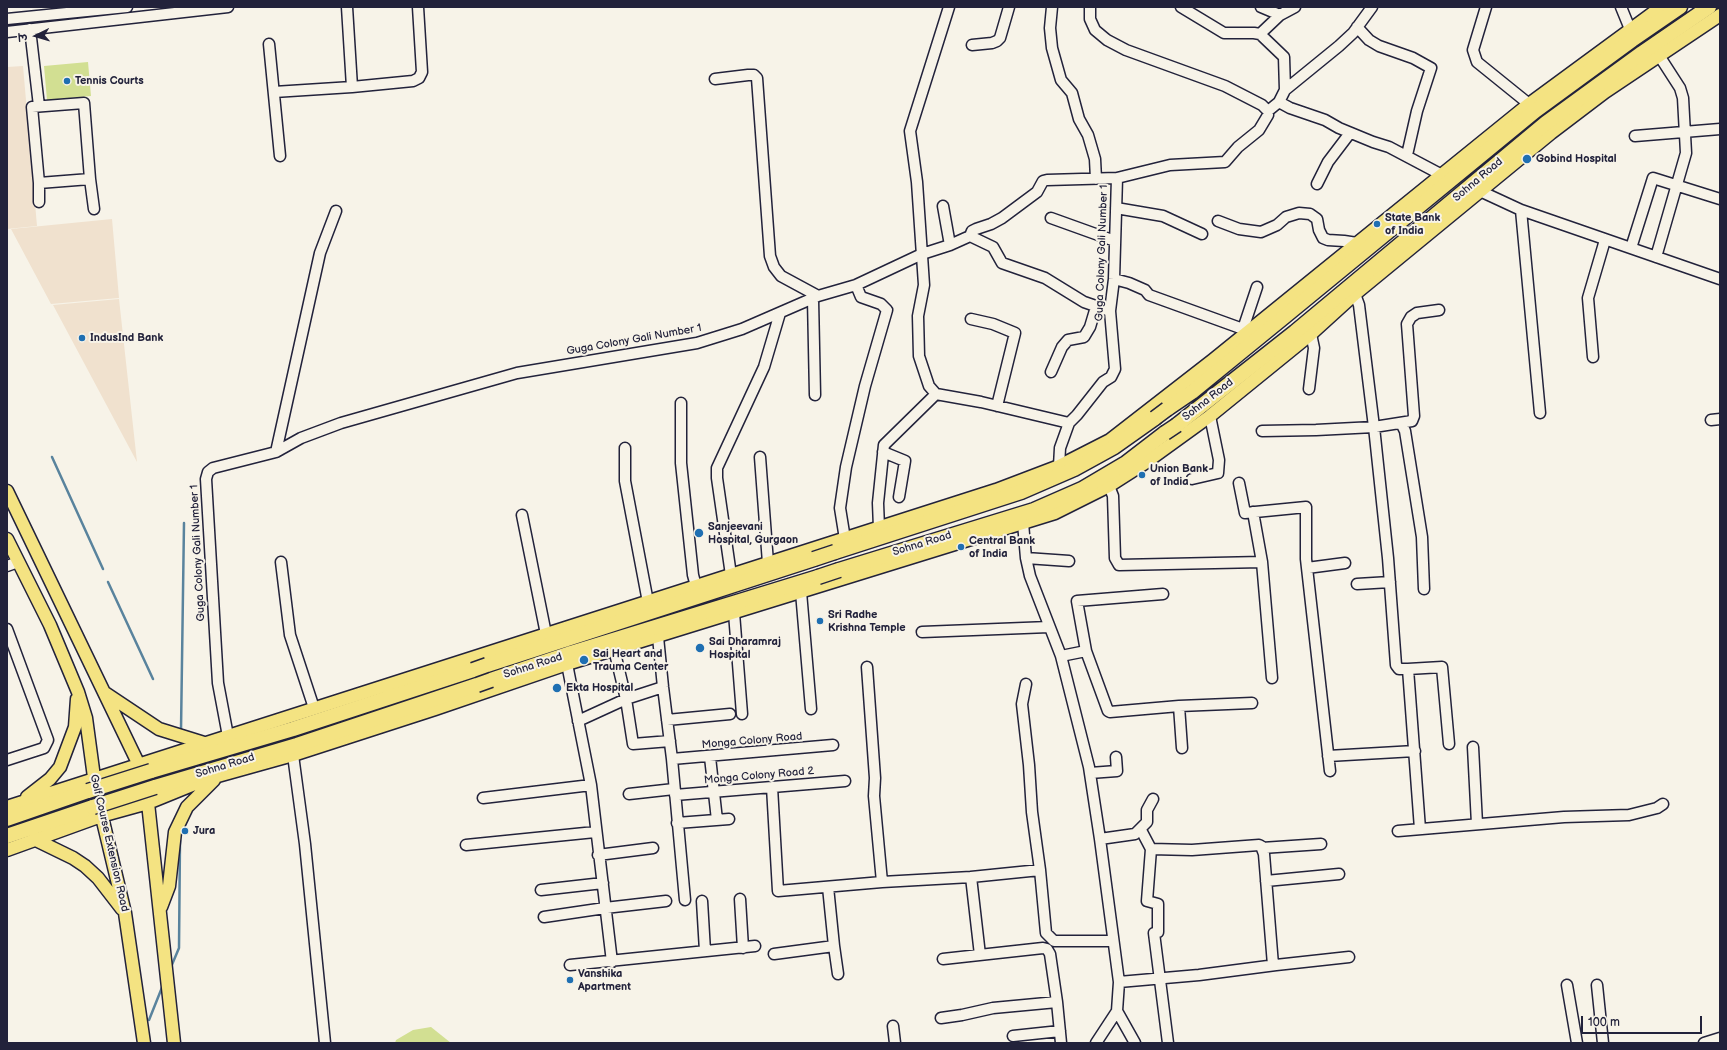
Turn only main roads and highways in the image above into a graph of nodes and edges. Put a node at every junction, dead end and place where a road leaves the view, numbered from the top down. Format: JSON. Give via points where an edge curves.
{"nodes":[{"id":1,"x":1661,"y":7,"type":"edge"},
{"id":2,"x":1680,"y":7,"type":"edge"},
{"id":3,"x":1709,"y":7,"type":"edge"},
{"id":4,"x":1720,"y":15,"type":"edge"},
{"id":5,"x":1159,"y":411,"type":"junction"},
{"id":6,"x":1178,"y":439,"type":"junction"},
{"id":7,"x":7,"y":490,"type":"edge"},
{"id":8,"x":7,"y":539,"type":"edge"},
{"id":9,"x":820,"y":546,"type":"junction"},
{"id":10,"x":13,"y":564,"type":"edge"},
{"id":11,"x":832,"y":583,"type":"junction"},
{"id":12,"x":482,"y":660,"type":"junction"},
{"id":13,"x":485,"y":686,"type":"junction"},
{"id":14,"x":78,"y":692,"type":"junction"},
{"id":15,"x":105,"y":693,"type":"junction"},
{"id":16,"x":204,"y":743,"type":"junction"},
{"id":17,"x":145,"y":768,"type":"junction"},
{"id":18,"x":218,"y":776,"type":"junction"},
{"id":19,"x":91,"y":785,"type":"junction"},
{"id":20,"x":20,"y":803,"type":"junction"},
{"id":21,"x":148,"y":803,"type":"junction"},
{"id":22,"x":7,"y":807,"type":"edge"},
{"id":23,"x":97,"y":812,"type":"junction"},
{"id":24,"x":7,"y":819,"type":"edge"},
{"id":25,"x":7,"y":836,"type":"edge"},
{"id":26,"x":34,"y":840,"type":"junction"},
{"id":27,"x":7,"y":850,"type":"edge"},
{"id":28,"x":160,"y":908,"type":"junction"},
{"id":29,"x":126,"y":913,"type":"junction"},
{"id":30,"x":144,"y":1043,"type":"edge"},
{"id":31,"x":174,"y":1043,"type":"edge"}],
"edges":[{"from":1,"to":5,"type":"main road","via":[[1529,104],[1245,331]]},
{"from":2,"to":5,"type":"highway","name":"Sohna Road","via":[[1535,111],[1192,392]]},
{"from":3,"to":13,"type":"highway","name":"Sohna Road","bridge":true,"via":[[1546,123],[1295,332],[1126,463],[1088,485],[1034,510],[571,653]]},
{"from":4,"to":6,"type":"main road","via":[[1604,92],[1355,294],[1311,334]]},
{"from":5,"to":6,"type":"main road"},
{"from":5,"to":9,"type":"main road","via":[[1059,466],[1010,486]]},
{"from":5,"to":12,"type":"highway","name":"Sohna Road","bridge":true,"via":[[1114,447],[1074,469],[1021,492],[814,559]]},
{"from":6,"to":11,"type":"main road","via":[[1109,486],[1055,513]]},
{"from":7,"to":15,"type":"main road"},
{"from":8,"to":10,"type":"main road","name":"Golf Course Extension Road"},
{"from":9,"to":11,"type":"main road"},
{"from":9,"to":12,"type":"main road","via":[[546,634]]},
{"from":10,"to":14,"type":"main road","name":"Golf Course Extension Road","via":[[50,625]]},
{"from":11,"to":13,"type":"main road","via":[[658,637]]},
{"from":12,"to":13,"type":"main road"},
{"from":12,"to":16,"type":"main road","via":[[314,708]]},
{"from":12,"to":17,"type":"highway","name":"Sohna Road","bridge":true,"via":[[473,670],[293,729]]},
{"from":13,"to":18,"type":"main road","via":[[293,755]]},
{"from":13,"to":23,"type":"highway","name":"Sohna Road","bridge":true,"via":[[155,787]]},
{"from":14,"to":19,"type":"main road","name":"Golf Course Extension Road","via":[[86,718]]},
{"from":14,"to":20,"type":"main road","via":[[75,727],[60,767],[50,779]]},
{"from":15,"to":16,"type":"main road","via":[[159,729]]},
{"from":15,"to":17,"type":"main road"},
{"from":16,"to":17,"type":"main road"},
{"from":17,"to":19,"type":"highway","name":"Sohna Road","bridge":true},
{"from":17,"to":21,"type":"main road"},
{"from":18,"to":21,"type":"main road"},
{"from":18,"to":28,"type":"main road","via":[[186,807],[175,832],[169,886]]},
{"from":19,"to":20,"type":"main road"},
{"from":19,"to":23,"type":"main road","name":"Golf Course Extension Road"},
{"from":19,"to":24,"type":"highway","name":"Sohna Road"},
{"from":20,"to":22,"type":"main road"},
{"from":21,"to":23,"type":"main road"},
{"from":21,"to":28,"type":"main road"},
{"from":23,"to":25,"type":"highway","name":"Sohna Road"},
{"from":23,"to":26,"type":"main road"},
{"from":23,"to":29,"type":"main road","name":"Golf Course Extension Road"},
{"from":26,"to":27,"type":"main road"},
{"from":26,"to":29,"type":"main road","via":[[85,866]]},
{"from":28,"to":31,"type":"main road"},
{"from":29,"to":30,"type":"main road","name":"Golf Course Extension Road"}]}
